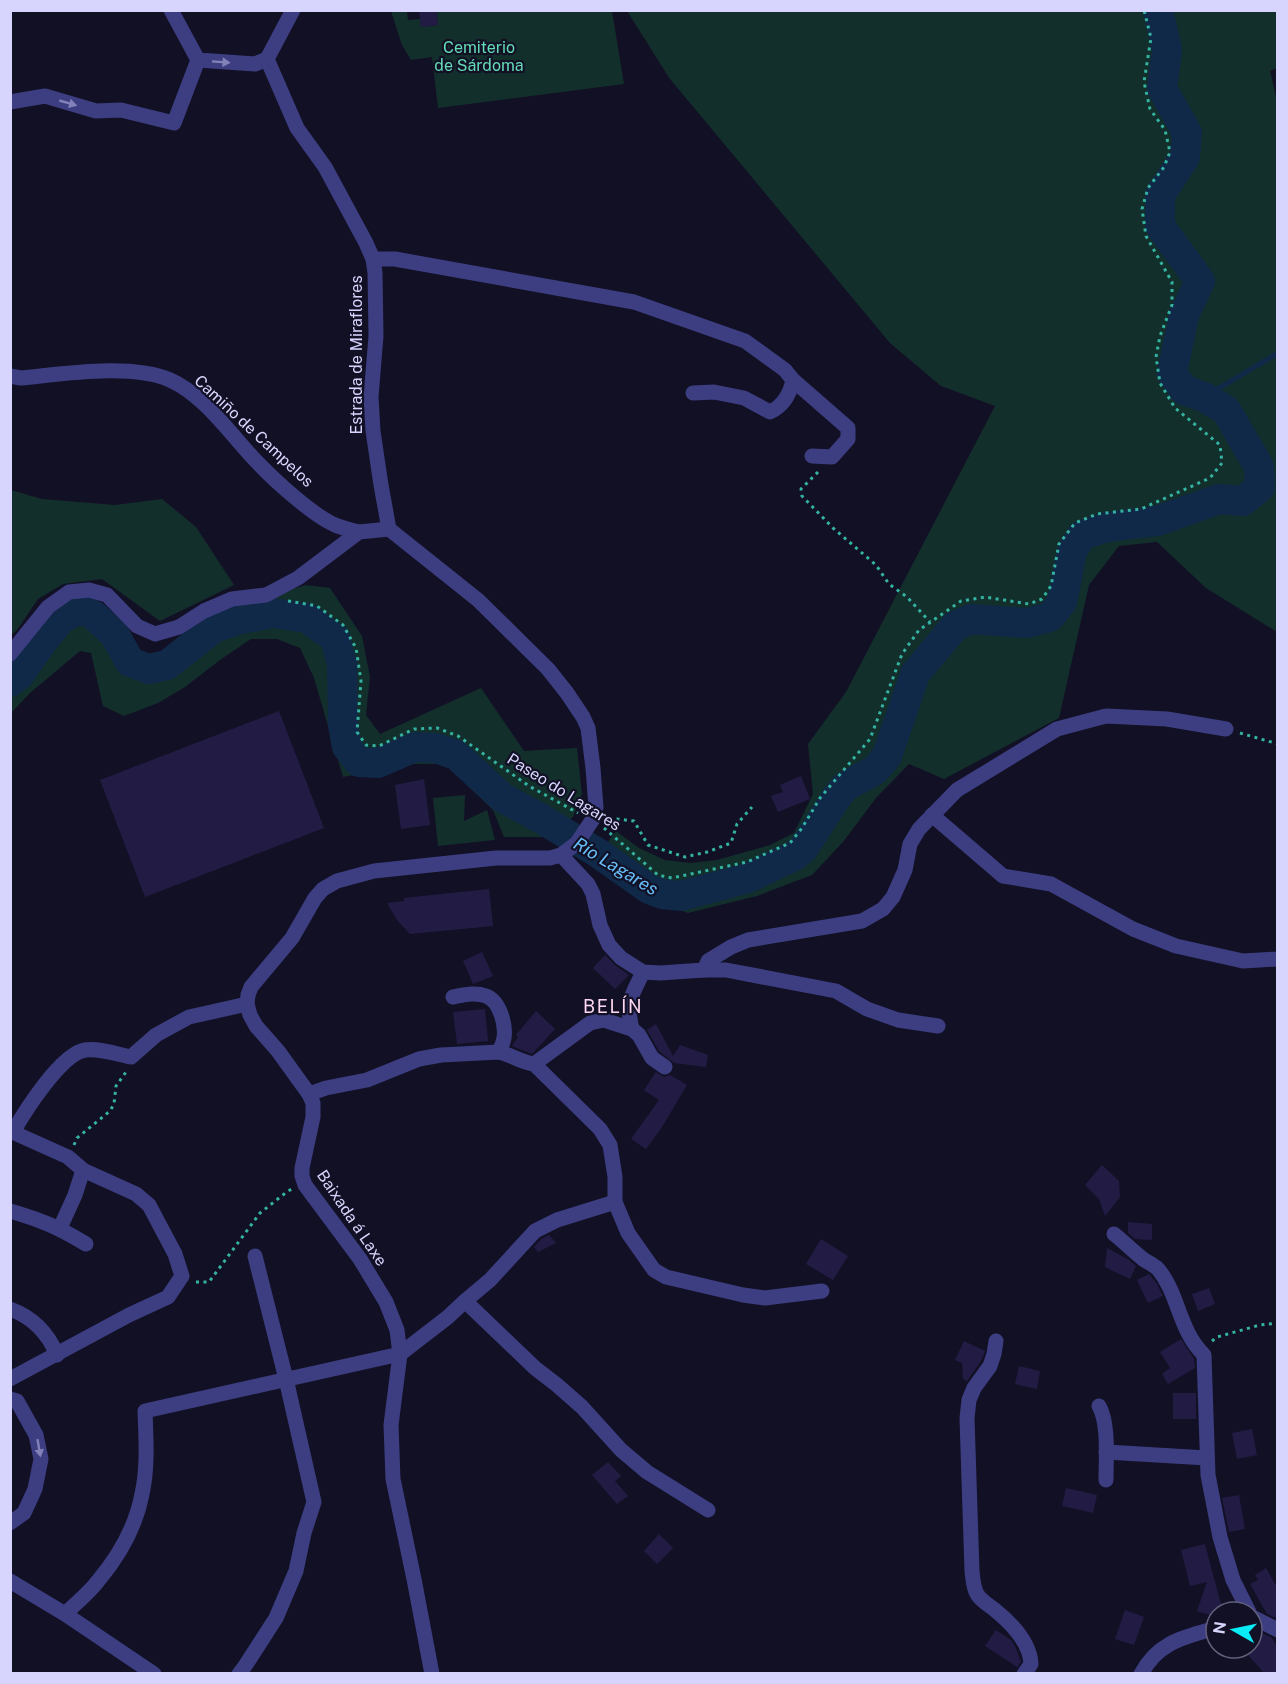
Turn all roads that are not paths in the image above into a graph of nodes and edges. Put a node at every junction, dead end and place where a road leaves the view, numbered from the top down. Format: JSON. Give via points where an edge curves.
{"nodes":[{"id":1,"x":171,"y":10,"type":"edge"},
{"id":2,"x":293,"y":10,"type":"edge"},
{"id":3,"x":267,"y":59,"type":"junction"},
{"id":4,"x":198,"y":60,"type":"junction"},
{"id":5,"x":10,"y":102,"type":"edge"},
{"id":6,"x":373,"y":259,"type":"junction"},
{"id":7,"x":10,"y":376,"type":"edge"},
{"id":8,"x":793,"y":380,"type":"junction"},
{"id":9,"x":693,"y":393,"type":"dead end"},
{"id":10,"x":812,"y":456,"type":"dead end"},
{"id":11,"x":389,"y":529,"type":"junction"},
{"id":12,"x":359,"y":532,"type":"junction"},
{"id":13,"x":10,"y":654,"type":"edge"},
{"id":14,"x":1226,"y":729,"type":"road end"},
{"id":15,"x":932,"y":815,"type":"junction"},
{"id":16,"x":565,"y":853,"type":"junction"},
{"id":17,"x":1278,"y":959,"type":"edge"},
{"id":18,"x":704,"y":970,"type":"junction"},
{"id":19,"x":643,"y":972,"type":"junction"},
{"id":20,"x":453,"y":997,"type":"dead end"},
{"id":21,"x":247,"y":1005,"type":"junction"},
{"id":22,"x":938,"y":1026,"type":"dead end"},
{"id":23,"x":632,"y":1029,"type":"junction"},
{"id":24,"x":499,"y":1052,"type":"junction"},
{"id":25,"x":534,"y":1064,"type":"junction"},
{"id":26,"x":665,"y":1067,"type":"dead end"},
{"id":27,"x":309,"y":1094,"type":"junction"},
{"id":28,"x":12,"y":1131,"type":"edge"},
{"id":29,"x":83,"y":1170,"type":"junction"},
{"id":30,"x":615,"y":1202,"type":"junction"},
{"id":31,"x":10,"y":1211,"type":"edge"},
{"id":32,"x":60,"y":1228,"type":"junction"},
{"id":33,"x":1114,"y":1234,"type":"dead end"},
{"id":34,"x":86,"y":1244,"type":"dead end"},
{"id":35,"x":255,"y":1256,"type":"dead end"},
{"id":36,"x":822,"y":1291,"type":"dead end"},
{"id":37,"x":465,"y":1301,"type":"junction"},
{"id":38,"x":10,"y":1309,"type":"edge"},
{"id":39,"x":996,"y":1341,"type":"dead end"},
{"id":40,"x":400,"y":1354,"type":"junction"},
{"id":41,"x":57,"y":1355,"type":"junction"},
{"id":42,"x":10,"y":1379,"type":"edge"},
{"id":43,"x":286,"y":1379,"type":"junction"},
{"id":44,"x":10,"y":1399,"type":"edge"},
{"id":45,"x":1099,"y":1406,"type":"dead end"},
{"id":46,"x":1106,"y":1452,"type":"junction"},
{"id":47,"x":1207,"y":1458,"type":"junction"},
{"id":48,"x":1106,"y":1480,"type":"dead end"},
{"id":49,"x":708,"y":1510,"type":"dead end"},
{"id":50,"x":10,"y":1523,"type":"edge"},
{"id":51,"x":10,"y":1581,"type":"edge"},
{"id":52,"x":1243,"y":1600,"type":"edge"},
{"id":53,"x":65,"y":1614,"type":"junction"},
{"id":54,"x":1264,"y":1623,"type":"edge"},
{"id":55,"x":1278,"y":1630,"type":"edge"},
{"id":56,"x":1204,"y":1632,"type":"edge"},
{"id":57,"x":154,"y":1674,"type":"edge"},
{"id":58,"x":239,"y":1674,"type":"edge"},
{"id":59,"x":432,"y":1674,"type":"edge"},
{"id":60,"x":1024,"y":1674,"type":"edge"},
{"id":61,"x":1141,"y":1674,"type":"edge"}],
"edges":[{"from":1,"to":4,"type":"street"},
{"from":2,"to":3,"type":"street"},
{"from":4,"to":3,"type":"street","one_way":true,"via":[[255,64]]},
{"from":3,"to":6,"type":"street","name":"Estrada de Miraflores","via":[[297,128],[325,167]]},
{"from":5,"to":4,"type":"street","one_way":true,"via":[[45,96],[96,111],[121,110],[174,123]]},
{"from":6,"to":8,"type":"street","via":[[395,259],[634,302],[745,340]]},
{"from":6,"to":11,"type":"street","name":"Estrada de Miraflores","via":[[373,431]]},
{"from":7,"to":12,"type":"street","name":"Camiño de Campelos","via":[[103,371],[146,373],[171,380],[195,396],[259,465],[304,504],[332,524]]},
{"from":8,"to":9,"type":"street","via":[[791,391],[778,409],[770,412],[744,398],[714,392]]},
{"from":8,"to":10,"type":"street","via":[[848,428],[848,439],[832,457]]},
{"from":11,"to":12,"type":"street"},
{"from":11,"to":16,"type":"street","via":[[478,600],[548,669],[583,717],[594,768],[596,807],[592,821]]},
{"from":12,"to":13,"type":"street","via":[[298,578],[266,594],[232,599],[179,627],[155,634],[137,626],[107,595],[89,590],[69,592],[48,607]]},
{"from":14,"to":15,"type":"street","via":[[1167,719],[1106,716],[1057,729],[957,790]]},
{"from":15,"to":17,"type":"street","via":[[1003,876],[1051,884],[1176,946],[1242,961]]},
{"from":15,"to":18,"type":"street","via":[[910,844],[905,870],[883,909],[862,921],[748,940],[708,961]]},
{"from":16,"to":19,"type":"street","via":[[593,894],[609,945]]},
{"from":16,"to":21,"type":"street","via":[[550,858],[496,858],[374,871],[337,881],[315,898],[292,938],[251,987]]},
{"from":18,"to":19,"type":"street"},
{"from":18,"to":22,"type":"street","via":[[726,970],[836,992],[898,1020]]},
{"from":19,"to":23,"type":"street","via":[[629,1002]]},
{"from":20,"to":24,"type":"street","via":[[472,993],[494,1000],[503,1021],[504,1038]]},
{"from":21,"to":27,"type":"street","via":[[256,1026]]},
{"from":21,"to":28,"type":"street","via":[[189,1017],[156,1035],[131,1057],[83,1050],[53,1073]]},
{"from":23,"to":25,"type":"street","via":[[604,1020],[590,1023]]},
{"from":23,"to":26,"type":"street","via":[[652,1058]]},
{"from":24,"to":25,"type":"street"},
{"from":24,"to":27,"type":"street","via":[[419,1059],[367,1080]]},
{"from":25,"to":30,"type":"street","via":[[600,1129],[610,1145]]},
{"from":27,"to":40,"type":"street","name":"Baixada á Laxe","via":[[313,1117],[302,1168],[305,1185],[360,1259],[386,1302],[397,1330]]},
{"from":28,"to":29,"type":"street","via":[[68,1157]]},
{"from":29,"to":32,"type":"street"},
{"from":29,"to":41,"type":"street","via":[[149,1204],[182,1276],[168,1297]]},
{"from":30,"to":36,"type":"street","via":[[628,1233],[647,1262],[666,1277],[765,1298]]},
{"from":30,"to":37,"type":"street","via":[[556,1220],[535,1231]]},
{"from":31,"to":32,"type":"street"},
{"from":32,"to":34,"type":"street"},
{"from":33,"to":47,"type":"street","via":[[1157,1268],[1186,1332],[1204,1355]]},
{"from":35,"to":43,"type":"street"},
{"from":37,"to":40,"type":"street"},
{"from":37,"to":49,"type":"street","via":[[582,1407],[621,1450],[647,1472]]},
{"from":38,"to":41,"type":"street","via":[[41,1327]]},
{"from":39,"to":60,"type":"street","via":[[990,1366],[969,1400],[967,1418],[972,1571],[978,1597],[1015,1629],[1029,1649],[1031,1664]]},
{"from":40,"to":43,"type":"street"},
{"from":40,"to":59,"type":"street","name":"Baixada á Laxe","via":[[391,1425],[393,1479]]},
{"from":41,"to":42,"type":"street"},
{"from":43,"to":53,"type":"street","via":[[145,1411],[142,1494],[131,1530],[108,1569]]},
{"from":43,"to":58,"type":"street","via":[[315,1502],[296,1571],[276,1618]]},
{"from":44,"to":50,"type":"street","one_way":true,"via":[[17,1401],[36,1435],[40,1459],[35,1489],[24,1513]]},
{"from":45,"to":46,"type":"street","via":[[1106,1424]]},
{"from":46,"to":47,"type":"street"},
{"from":46,"to":48,"type":"street"},
{"from":47,"to":52,"type":"street","via":[[1220,1537]]},
{"from":51,"to":53,"type":"street"},
{"from":53,"to":57,"type":"street"},
{"from":54,"to":55,"type":"street"},
{"from":56,"to":61,"type":"street","via":[[1164,1646]]}]}
